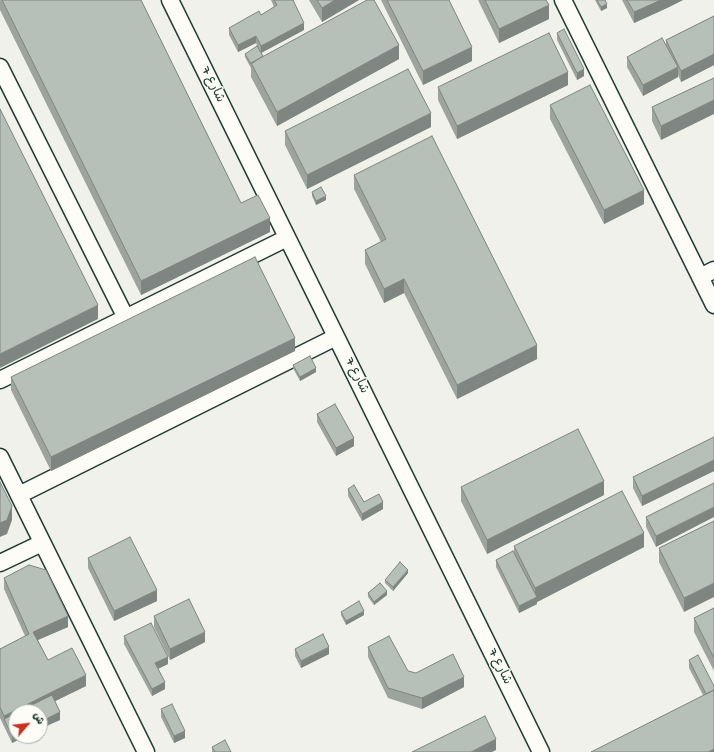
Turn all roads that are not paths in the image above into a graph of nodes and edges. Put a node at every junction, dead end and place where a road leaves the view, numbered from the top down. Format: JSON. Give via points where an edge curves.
{"nodes":[{"id":1,"x":170,"y":0,"type":"edge"},
{"id":2,"x":564,"y":0,"type":"edge"},
{"id":3,"x":0,"y":67,"type":"edge"},
{"id":4,"x":287,"y":238,"type":"junction"},
{"id":5,"x":707,"y":274,"type":"edge"},
{"id":6,"x":714,"y":305,"type":"edge"},
{"id":7,"x":126,"y":318,"type":"junction"},
{"id":8,"x":336,"y":337,"type":"junction"},
{"id":9,"x":0,"y":380,"type":"edge"},
{"id":10,"x":0,"y":457,"type":"edge"},
{"id":11,"x":19,"y":495,"type":"junction"},
{"id":12,"x":42,"y":543,"type":"junction"},
{"id":13,"x":0,"y":563,"type":"edge"},
{"id":14,"x":146,"y":752,"type":"edge"},
{"id":15,"x":541,"y":752,"type":"edge"}],
"edges":[{"from":1,"to":4,"type":"street","name":"شارع 7"},
{"from":2,"to":5,"type":"street"},
{"from":3,"to":7,"type":"street"},
{"from":4,"to":7,"type":"street"},
{"from":4,"to":8,"type":"street","name":"شارع 7"},
{"from":5,"to":6,"type":"street"},
{"from":7,"to":9,"type":"street"},
{"from":8,"to":11,"type":"street"},
{"from":8,"to":15,"type":"street","name":"شارع 7"},
{"from":10,"to":11,"type":"street"},
{"from":11,"to":12,"type":"street"},
{"from":12,"to":13,"type":"street"},
{"from":12,"to":14,"type":"street"}]}
